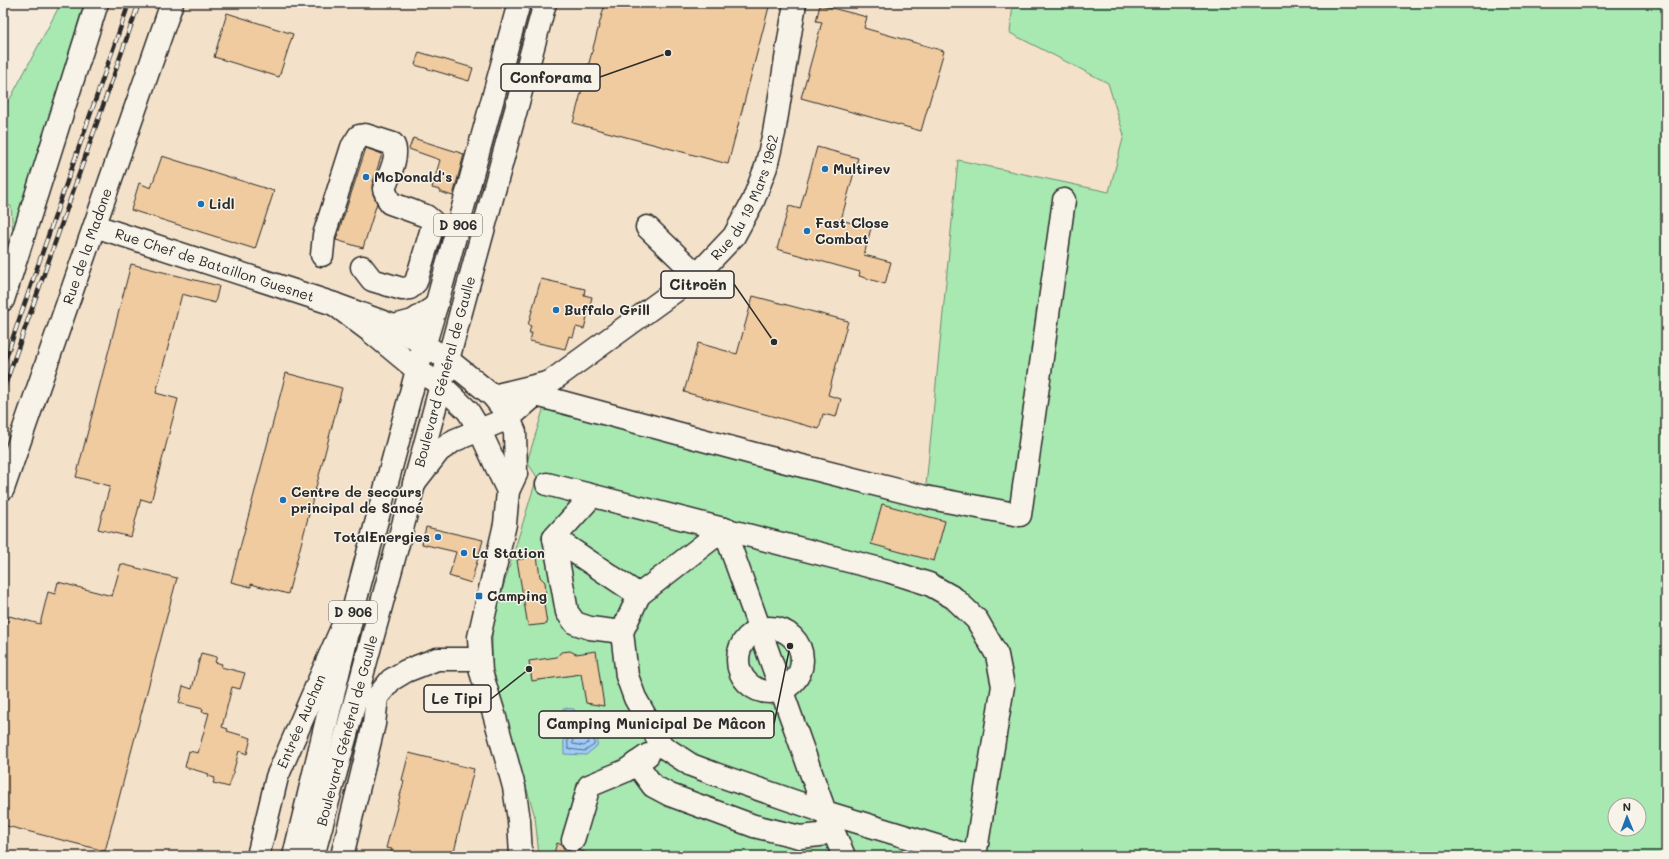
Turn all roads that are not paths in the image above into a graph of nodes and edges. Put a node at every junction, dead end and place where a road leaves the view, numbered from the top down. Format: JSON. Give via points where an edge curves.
{"nodes":[{"id":1,"x":97,"y":3,"type":"edge"},
{"id":2,"x":172,"y":3,"type":"edge"},
{"id":3,"x":519,"y":3,"type":"edge"},
{"id":4,"x":545,"y":3,"type":"edge"},
{"id":5,"x":795,"y":3,"type":"edge"},
{"id":6,"x":1064,"y":200,"type":"dead end"},
{"id":7,"x":95,"y":226,"type":"junction"},
{"id":8,"x":647,"y":227,"type":"dead end"},
{"id":9,"x":322,"y":255,"type":"dead end"},
{"id":10,"x":362,"y":267,"type":"dead end"},
{"id":11,"x":697,"y":275,"type":"junction"},
{"id":12,"x":3,"y":300,"type":"edge"},
{"id":13,"x":334,"y":304,"type":"junction"},
{"id":14,"x":436,"y":306,"type":"junction"},
{"id":15,"x":394,"y":326,"type":"junction"},
{"id":16,"x":424,"y":345,"type":"junction"},
{"id":17,"x":447,"y":359,"type":"junction"},
{"id":18,"x":417,"y":370,"type":"junction"},
{"id":19,"x":440,"y":384,"type":"junction"},
{"id":20,"x":543,"y":388,"type":"junction"},
{"id":21,"x":493,"y":396,"type":"junction"},
{"id":22,"x":509,"y":418,"type":"junction"},
{"id":23,"x":479,"y":429,"type":"junction"},
{"id":24,"x":414,"y":483,"type":"junction"},
{"id":25,"x":547,"y":484,"type":"dead end"},
{"id":26,"x":3,"y":489,"type":"edge"},
{"id":27,"x":508,"y":491,"type":"junction"},
{"id":28,"x":592,"y":496,"type":"junction"},
{"id":29,"x":724,"y":529,"type":"junction"},
{"id":30,"x":554,"y":538,"type":"junction"},
{"id":31,"x":358,"y":591,"type":"junction"},
{"id":32,"x":639,"y":595,"type":"junction"},
{"id":33,"x":759,"y":629,"type":"junction"},
{"id":34,"x":622,"y":632,"type":"junction"},
{"id":35,"x":480,"y":659,"type":"junction"},
{"id":36,"x":781,"y":691,"type":"junction"},
{"id":37,"x":662,"y":746,"type":"junction"},
{"id":38,"x":636,"y":763,"type":"junction"},
{"id":39,"x":829,"y":820,"type":"junction"},
{"id":40,"x":573,"y":840,"type":"dead end"},
{"id":41,"x":258,"y":856,"type":"edge"},
{"id":42,"x":294,"y":856,"type":"edge"},
{"id":43,"x":314,"y":856,"type":"edge"},
{"id":44,"x":342,"y":856,"type":"edge"},
{"id":45,"x":521,"y":856,"type":"edge"},
{"id":46,"x":844,"y":856,"type":"edge"},
{"id":47,"x":969,"y":856,"type":"edge"},
{"id":48,"x":975,"y":856,"type":"edge"}],
"edges":[{"from":1,"to":12,"type":"street"},
{"from":2,"to":7,"type":"street","name":"Rue de la Madone"},
{"from":3,"to":14,"type":"street","name":"Boulevard Général de Gaulle","number":"D 906"},
{"from":4,"to":17,"type":"street","name":"Boulevard Général de Gaulle","number":"D 906"},
{"from":5,"to":11,"type":"street","name":"Rue du 19 Mars 1962","via":[[766,167],[753,201],[734,236]]},
{"from":6,"to":20,"type":"street","via":[[1020,515],[925,497],[755,454]]},
{"from":7,"to":13,"type":"street","name":"Rue Chef de Bataillon Guesnet"},
{"from":7,"to":26,"type":"street","name":"Rue de la Madone"},
{"from":8,"to":11,"type":"street"},
{"from":9,"to":10,"type":"street","via":[[324,235],[352,147],[359,136],[365,135],[395,146],[396,153],[384,189],[390,203],[426,216],[432,221],[432,228],[416,282],[410,288],[402,289],[372,280]]},
{"from":11,"to":20,"type":"street","name":"Rue du 19 Mars 1962"},
{"from":13,"to":15,"type":"street","name":"Rue Chef de Bataillon Guesnet"},
{"from":13,"to":18,"type":"street","name":"Rue Chef de Bataillon Guesnet"},
{"from":14,"to":15,"type":"street","via":[[413,321]]},
{"from":14,"to":16,"type":"street","name":"Boulevard Général de Gaulle","number":"D 906"},
{"from":15,"to":16,"type":"street","name":"Rue Chef de Bataillon Guesnet"},
{"from":16,"to":17,"type":"street","name":"Rue Chef de Bataillon Guesnet"},
{"from":16,"to":18,"type":"street","name":"Boulevard Général de Gaulle","number":"D 906"},
{"from":17,"to":19,"type":"street","name":"Boulevard Général de Gaulle","number":"D 906"},
{"from":17,"to":21,"type":"street","name":"Rue Chef de Bataillon Guesnet"},
{"from":18,"to":19,"type":"street","name":"Rue Chef de Bataillon Guesnet"},
{"from":18,"to":31,"type":"street","name":"Boulevard Général de Gaulle","number":"D 906"},
{"from":19,"to":23,"type":"street","name":"Rue Chef de Bataillon Guesnet","via":[[468,411]]},
{"from":19,"to":24,"type":"street","name":"Boulevard Général de Gaulle","number":"D 906"},
{"from":20,"to":21,"type":"street","name":"Rue du 19 Mars 1962"},
{"from":20,"to":22,"type":"street","name":"Rue du 19 Mars 1962"},
{"from":21,"to":22,"type":"street","name":"Rue Chef de Bataillon Guesnet"},
{"from":21,"to":23,"type":"street"},
{"from":22,"to":23,"type":"street","name":"Rue du 19 Mars 1962"},
{"from":22,"to":27,"type":"street","name":"Rue Chef de Bataillon Guesnet","via":[[515,432],[516,474]]},
{"from":23,"to":24,"type":"street","name":"Rue du 19 Mars 1962","via":[[454,440],[439,451]]},
{"from":23,"to":27,"type":"street","name":"Rue Chef de Bataillon Guesnet"},
{"from":24,"to":43,"type":"street","name":"Boulevard Général de Gaulle","number":"D 906"},
{"from":25,"to":28,"type":"street"},
{"from":27,"to":35,"type":"street","via":[[505,524],[479,637]]},
{"from":28,"to":29,"type":"street"},
{"from":28,"to":30,"type":"street"},
{"from":29,"to":32,"type":"street"},
{"from":29,"to":33,"type":"street"},
{"from":29,"to":48,"type":"street","via":[[929,584],[954,598],[977,620],[997,655],[1003,686]]},
{"from":30,"to":32,"type":"street"},
{"from":30,"to":34,"type":"street","via":[[567,612],[575,623],[590,628]]},
{"from":31,"to":41,"type":"street","name":"Entrée Auchan","via":[[277,777]]},
{"from":31,"to":42,"type":"street","name":"Boulevard Général de Gaulle","number":"D 906"},
{"from":32,"to":34,"type":"street"},
{"from":33,"to":36,"type":"street"},
{"from":33,"to":36,"type":"street","via":[[741,646],[738,654],[740,673],[752,687],[761,692]]},
{"from":33,"to":36,"type":"street","via":[[780,629],[789,633],[801,649],[803,658],[799,676]]},
{"from":34,"to":37,"type":"street","via":[[627,676],[635,698]]},
{"from":35,"to":44,"type":"street","via":[[437,659],[390,680],[378,697],[374,724]]},
{"from":35,"to":45,"type":"street","via":[[481,672],[514,787]]},
{"from":36,"to":39,"type":"street"},
{"from":37,"to":38,"type":"street"},
{"from":37,"to":39,"type":"street","via":[[697,767]]},
{"from":38,"to":39,"type":"street","via":[[653,786],[754,826],[800,837],[820,835]]},
{"from":38,"to":40,"type":"street","via":[[625,771],[589,786]]},
{"from":39,"to":46,"type":"street"},
{"from":39,"to":47,"type":"street"}]}
